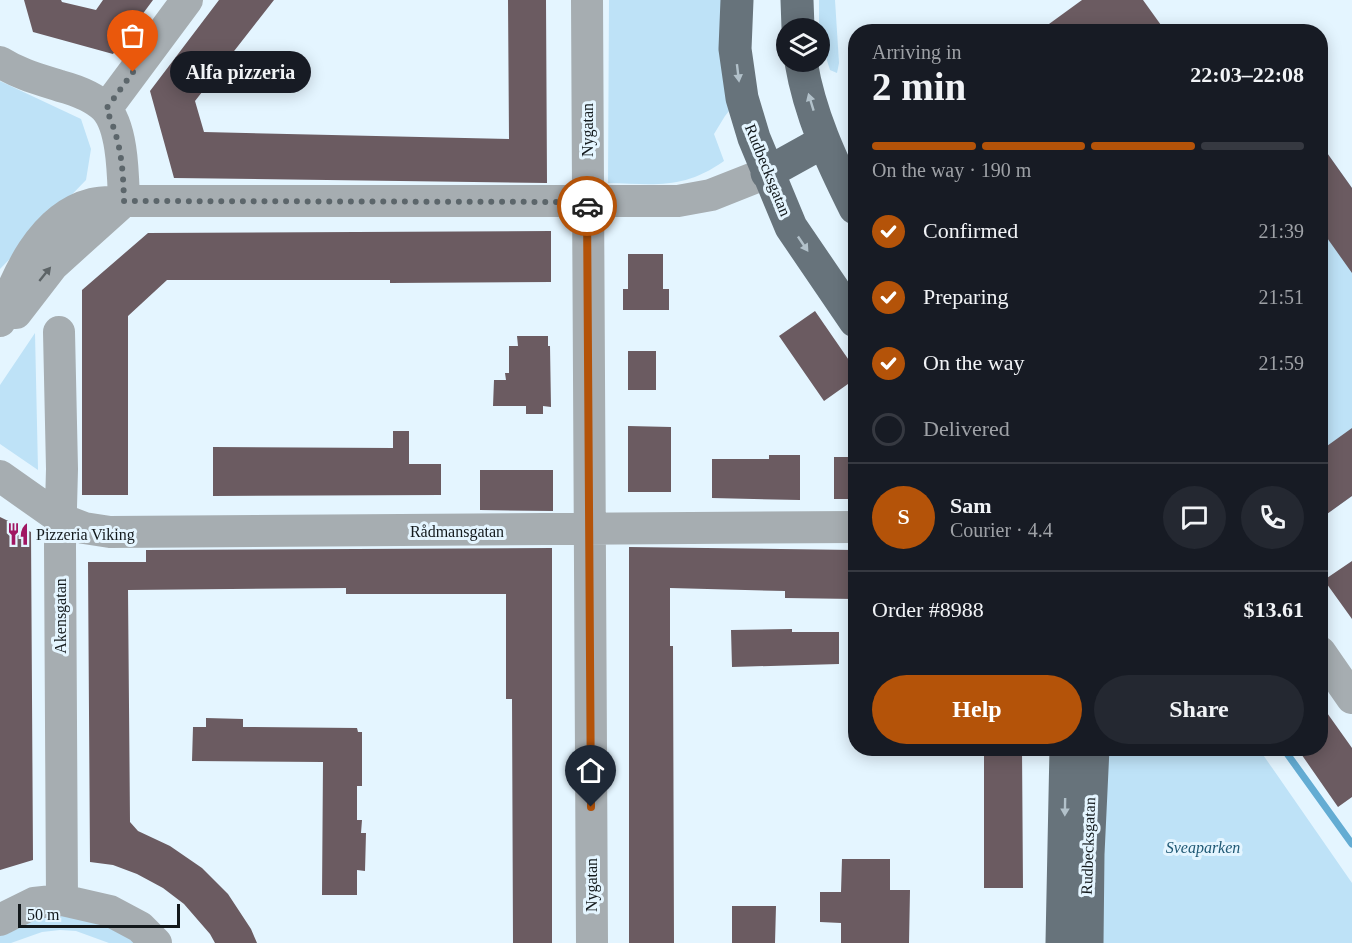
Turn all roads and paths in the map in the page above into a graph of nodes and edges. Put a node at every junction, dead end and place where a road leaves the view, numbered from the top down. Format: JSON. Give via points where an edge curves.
{"nodes":[{"id":1,"x":188,"y":0,"type":"edge"},
{"id":2,"x":587,"y":0,"type":"edge"},
{"id":3,"x":737,"y":0,"type":"edge"},
{"id":4,"x":797,"y":0,"type":"edge"},
{"id":5,"x":798,"y":18,"type":"edge"},
{"id":6,"x":0,"y":62,"type":"edge"},
{"id":7,"x":803,"y":72,"type":"edge"},
{"id":8,"x":106,"y":109,"type":"junction"},
{"id":9,"x":823,"y":142,"type":"junction"},
{"id":10,"x":767,"y":173,"type":"junction"},
{"id":11,"x":848,"y":194,"type":"edge"},
{"id":12,"x":124,"y":201,"type":"junction"},
{"id":13,"x":587,"y":202,"type":"junction"},
{"id":14,"x":848,"y":311,"type":"edge"},
{"id":15,"x":0,"y":321,"type":"edge"},
{"id":16,"x":59,"y":332,"type":"dead end"},
{"id":17,"x":0,"y":339,"type":"edge"},
{"id":18,"x":0,"y":476,"type":"edge"},
{"id":19,"x":61,"y":519,"type":"junction"},
{"id":20,"x":848,"y":527,"type":"edge"},
{"id":21,"x":589,"y":530,"type":"junction"},
{"id":22,"x":1328,"y":664,"type":"edge"},
{"id":23,"x":1352,"y":698,"type":"edge"},
{"id":24,"x":1066,"y":756,"type":"edge"},
{"id":25,"x":1092,"y":756,"type":"edge"},
{"id":26,"x":62,"y":900,"type":"junction"},
{"id":27,"x":0,"y":920,"type":"edge"},
{"id":28,"x":156,"y":943,"type":"edge"},
{"id":29,"x":592,"y":943,"type":"edge"},
{"id":30,"x":1062,"y":943,"type":"edge"},
{"id":31,"x":1087,"y":943,"type":"edge"}],
"edges":[{"from":1,"to":8,"type":"street"},
{"from":2,"to":13,"type":"street","name":"Nygatan"},
{"from":3,"to":10,"type":"main road","name":"Rudbecksgatan","one_way":true,"via":[[735,48],[742,98]]},
{"from":4,"to":5,"type":"main road"},
{"from":6,"to":8,"type":"street","via":[[16,72],[75,90]]},
{"from":9,"to":7,"type":"main road","one_way":true},
{"from":8,"to":12,"type":"street","via":[[121,149]]},
{"from":9,"to":10,"type":"main road"},
{"from":9,"to":11,"type":"main road"},
{"from":10,"to":13,"type":"street","via":[[711,195],[678,201]]},
{"from":10,"to":14,"type":"main road","name":"Rudbecksgatan","one_way":true,"via":[[791,227]]},
{"from":12,"to":13,"type":"street"},
{"from":12,"to":15,"type":"street","via":[[91,205],[65,217],[46,235],[13,284]]},
{"from":17,"to":12,"type":"street","one_way":true,"via":[[52,265]]},
{"from":13,"to":21,"type":"street","name":"Nygatan"},
{"from":16,"to":19,"type":"street","name":"Akensgatan"},
{"from":18,"to":19,"type":"street","name":"Rådmansgatan"},
{"from":19,"to":21,"type":"street","name":"Rådmansgatan","via":[[110,532]]},
{"from":19,"to":26,"type":"street","name":"Akensgatan"},
{"from":20,"to":21,"type":"street","name":"Rådmansgatan"},
{"from":21,"to":29,"type":"street","name":"Nygatan"},
{"from":22,"to":23,"type":"street"},
{"from":24,"to":30,"type":"main road","name":"Rudbecksgatan","one_way":true},
{"from":25,"to":31,"type":"main road","name":"Rudbecksgatan"},
{"from":26,"to":27,"type":"street","via":[[34,903]]},
{"from":26,"to":28,"type":"street","via":[[110,911],[140,927]]}]}
